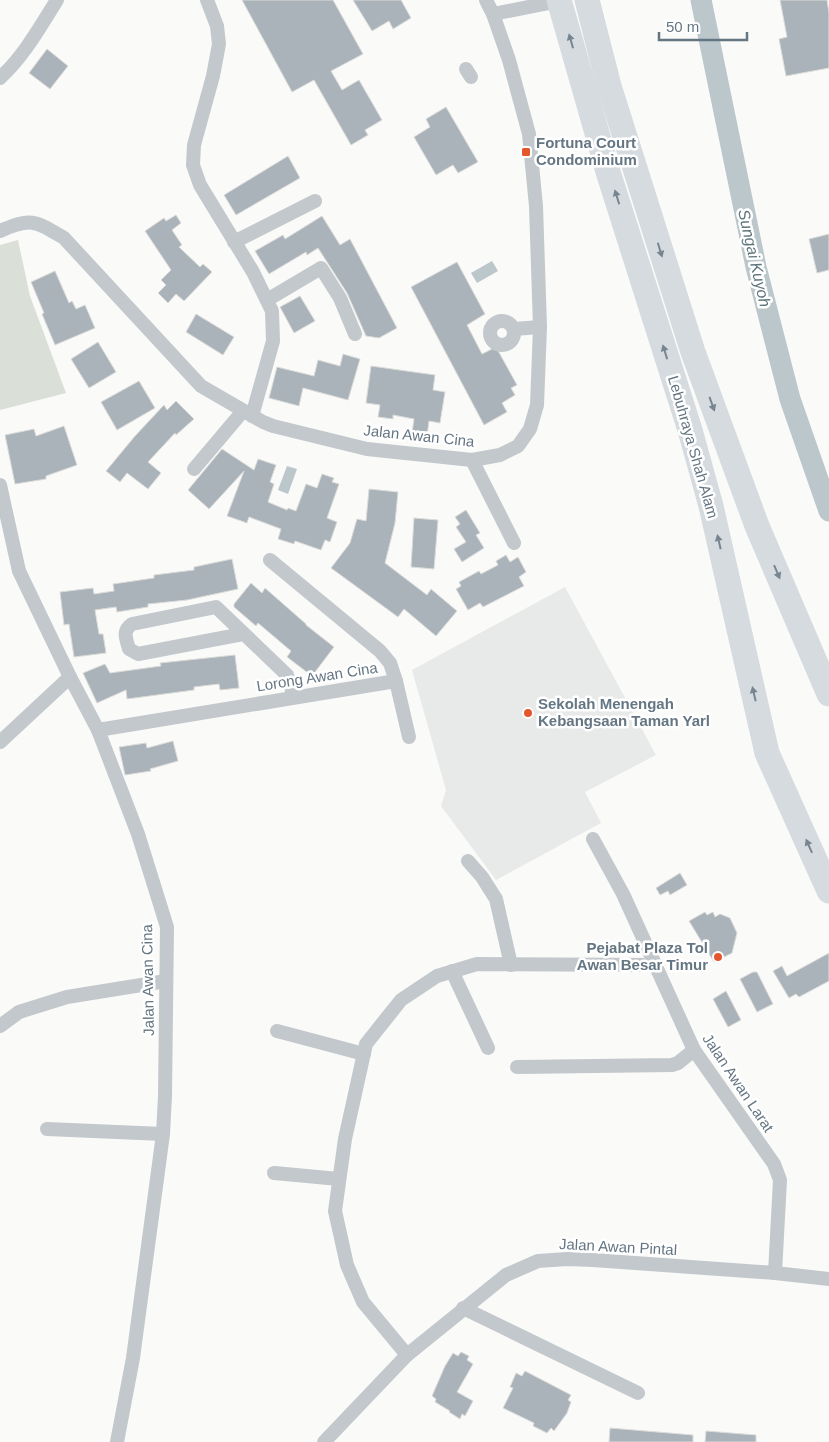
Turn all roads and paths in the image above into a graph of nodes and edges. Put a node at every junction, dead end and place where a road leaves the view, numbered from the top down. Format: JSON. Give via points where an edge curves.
{"nodes":[{"id":1,"x":57,"y":0,"type":"edge"},
{"id":2,"x":207,"y":0,"type":"edge"},
{"id":3,"x":486,"y":0,"type":"edge"},
{"id":4,"x":559,"y":0,"type":"edge"},
{"id":5,"x":565,"y":0,"type":"edge"},
{"id":6,"x":587,"y":0,"type":"edge"},
{"id":7,"x":493,"y":14,"type":"junction"},
{"id":8,"x":0,"y":78,"type":"edge"},
{"id":9,"x":314,"y":200,"type":"dead end"},
{"id":10,"x":0,"y":231,"type":"edge"},
{"id":11,"x":234,"y":242,"type":"junction"},
{"id":12,"x":267,"y":300,"type":"junction"},
{"id":13,"x":540,"y":327,"type":"junction"},
{"id":14,"x":514,"y":329,"type":"dead end"},
{"id":15,"x":355,"y":334,"type":"dead end"},
{"id":16,"x":248,"y":414,"type":"junction"},
{"id":17,"x":472,"y":460,"type":"junction"},
{"id":18,"x":194,"y":469,"type":"dead end"},
{"id":19,"x":0,"y":485,"type":"edge"},
{"id":20,"x":514,"y":543,"type":"dead end"},
{"id":21,"x":270,"y":560,"type":"dead end"},
{"id":22,"x":243,"y":634,"type":"junction"},
{"id":23,"x":70,"y":677,"type":"junction"},
{"id":24,"x":396,"y":681,"type":"junction"},
{"id":25,"x":829,"y":694,"type":"edge"},
{"id":26,"x":294,"y":697,"type":"junction"},
{"id":27,"x":98,"y":730,"type":"junction"},
{"id":28,"x":409,"y":736,"type":"dead end"},
{"id":29,"x":0,"y":742,"type":"edge"},
{"id":30,"x":593,"y":839,"type":"dead end"},
{"id":31,"x":468,"y":861,"type":"dead end"},
{"id":32,"x":829,"y":890,"type":"edge"},
{"id":33,"x":511,"y":965,"type":"junction"},
{"id":34,"x":656,"y":965,"type":"junction"},
{"id":35,"x":452,"y":971,"type":"junction"},
{"id":36,"x":166,"y":981,"type":"junction"},
{"id":37,"x":0,"y":1026,"type":"edge"},
{"id":38,"x":277,"y":1031,"type":"dead end"},
{"id":39,"x":488,"y":1048,"type":"dead end"},
{"id":40,"x":694,"y":1050,"type":"junction"},
{"id":41,"x":364,"y":1054,"type":"junction"},
{"id":42,"x":517,"y":1067,"type":"dead end"},
{"id":43,"x":46,"y":1129,"type":"dead end"},
{"id":44,"x":162,"y":1134,"type":"junction"},
{"id":45,"x":274,"y":1173,"type":"dead end"},
{"id":46,"x":339,"y":1179,"type":"junction"},
{"id":47,"x":775,"y":1273,"type":"junction"},
{"id":48,"x":829,"y":1278,"type":"edge"},
{"id":49,"x":463,"y":1308,"type":"junction"},
{"id":50,"x":407,"y":1355,"type":"junction"},
{"id":51,"x":638,"y":1393,"type":"dead end"},
{"id":52,"x":117,"y":1442,"type":"edge"},
{"id":53,"x":324,"y":1442,"type":"edge"}],
"edges":[{"from":1,"to":8,"type":"street","via":[[30,42]]},
{"from":2,"to":11,"type":"street","via":[[217,26],[219,44],[194,145],[194,165],[200,185]]},
{"from":3,"to":7,"type":"street","name":"Jalan Awan Cina"},
{"from":32,"to":4,"type":"highway","name":"Lebuhraya Shah Alam","one_way":true,"via":[[767,753],[703,477]]},
{"from":5,"to":7,"type":"street"},
{"from":6,"to":25,"type":"highway","name":"Lebuhraya Shah Alam","one_way":true,"via":[[609,86],[693,352],[757,526]]},
{"from":7,"to":13,"type":"street","name":"Jalan Awan Cina","via":[[510,60],[529,134],[536,206]]},
{"from":9,"to":11,"type":"street"},
{"from":10,"to":16,"type":"street","name":"Jalan Awan Cina","via":[[27,221],[45,226],[64,238],[201,386]]},
{"from":11,"to":12,"type":"street"},
{"from":12,"to":15,"type":"street","via":[[321,268],[340,298]]},
{"from":12,"to":16,"type":"street","via":[[272,311],[273,341]]},
{"from":13,"to":14,"type":"street"},
{"from":13,"to":17,"type":"street","name":"Jalan Awan Cina","via":[[538,405],[530,429],[518,446],[500,455]]},
{"from":16,"to":17,"type":"street","name":"Jalan Awan Cina","via":[[273,426],[367,449]]},
{"from":16,"to":18,"type":"street"},
{"from":17,"to":20,"type":"street"},
{"from":19,"to":23,"type":"street","name":"Jalan Awan Cina","via":[[19,571]]},
{"from":21,"to":24,"type":"street","name":"Lorong Awan Cina","via":[[380,651],[390,663]]},
{"from":22,"to":22,"type":"street","via":[[138,654],[129,649],[125,634],[132,624],[216,607]]},
{"from":22,"to":26,"type":"street","via":[[287,675]]},
{"from":23,"to":27,"type":"street","name":"Jalan Awan Cina"},
{"from":23,"to":29,"type":"street"},
{"from":24,"to":26,"type":"street","name":"Lorong Awan Cina"},
{"from":24,"to":28,"type":"street"},
{"from":26,"to":27,"type":"street","name":"Lorong Awan Cina"},
{"from":27,"to":36,"type":"street","name":"Jalan Awan Cina","via":[[138,834],[167,927]]},
{"from":30,"to":34,"type":"street","name":"Jalan Awan Larat"},
{"from":31,"to":33,"type":"street","via":[[496,899]]},
{"from":33,"to":34,"type":"street"},
{"from":33,"to":35,"type":"street","via":[[477,964]]},
{"from":34,"to":40,"type":"street","name":"Jalan Awan Larat"},
{"from":35,"to":39,"type":"street"},
{"from":35,"to":41,"type":"street","via":[[437,976],[401,1000],[366,1044]]},
{"from":36,"to":37,"type":"street","via":[[67,997],[19,1012]]},
{"from":36,"to":44,"type":"street","name":"Jalan Awan Cina"},
{"from":38,"to":41,"type":"street"},
{"from":40,"to":42,"type":"street","via":[[672,1065]]},
{"from":40,"to":47,"type":"street","name":"Jalan Awan Larat","via":[[774,1164],[780,1180]]},
{"from":41,"to":46,"type":"street"},
{"from":43,"to":44,"type":"street"},
{"from":44,"to":52,"type":"street","name":"Jalan Awan Cina","via":[[136,1340]]},
{"from":45,"to":46,"type":"street"},
{"from":46,"to":50,"type":"street","via":[[335,1211],[347,1265],[363,1302]]},
{"from":47,"to":48,"type":"street","name":"Jalan Awan Pintal"},
{"from":47,"to":49,"type":"street","name":"Jalan Awan Pintal","via":[[594,1260],[538,1261],[506,1275]]},
{"from":49,"to":50,"type":"street","name":"Jalan Awan Pintal"},
{"from":49,"to":51,"type":"street"},
{"from":50,"to":53,"type":"street","name":"Jalan Awan Pintal"}]}
